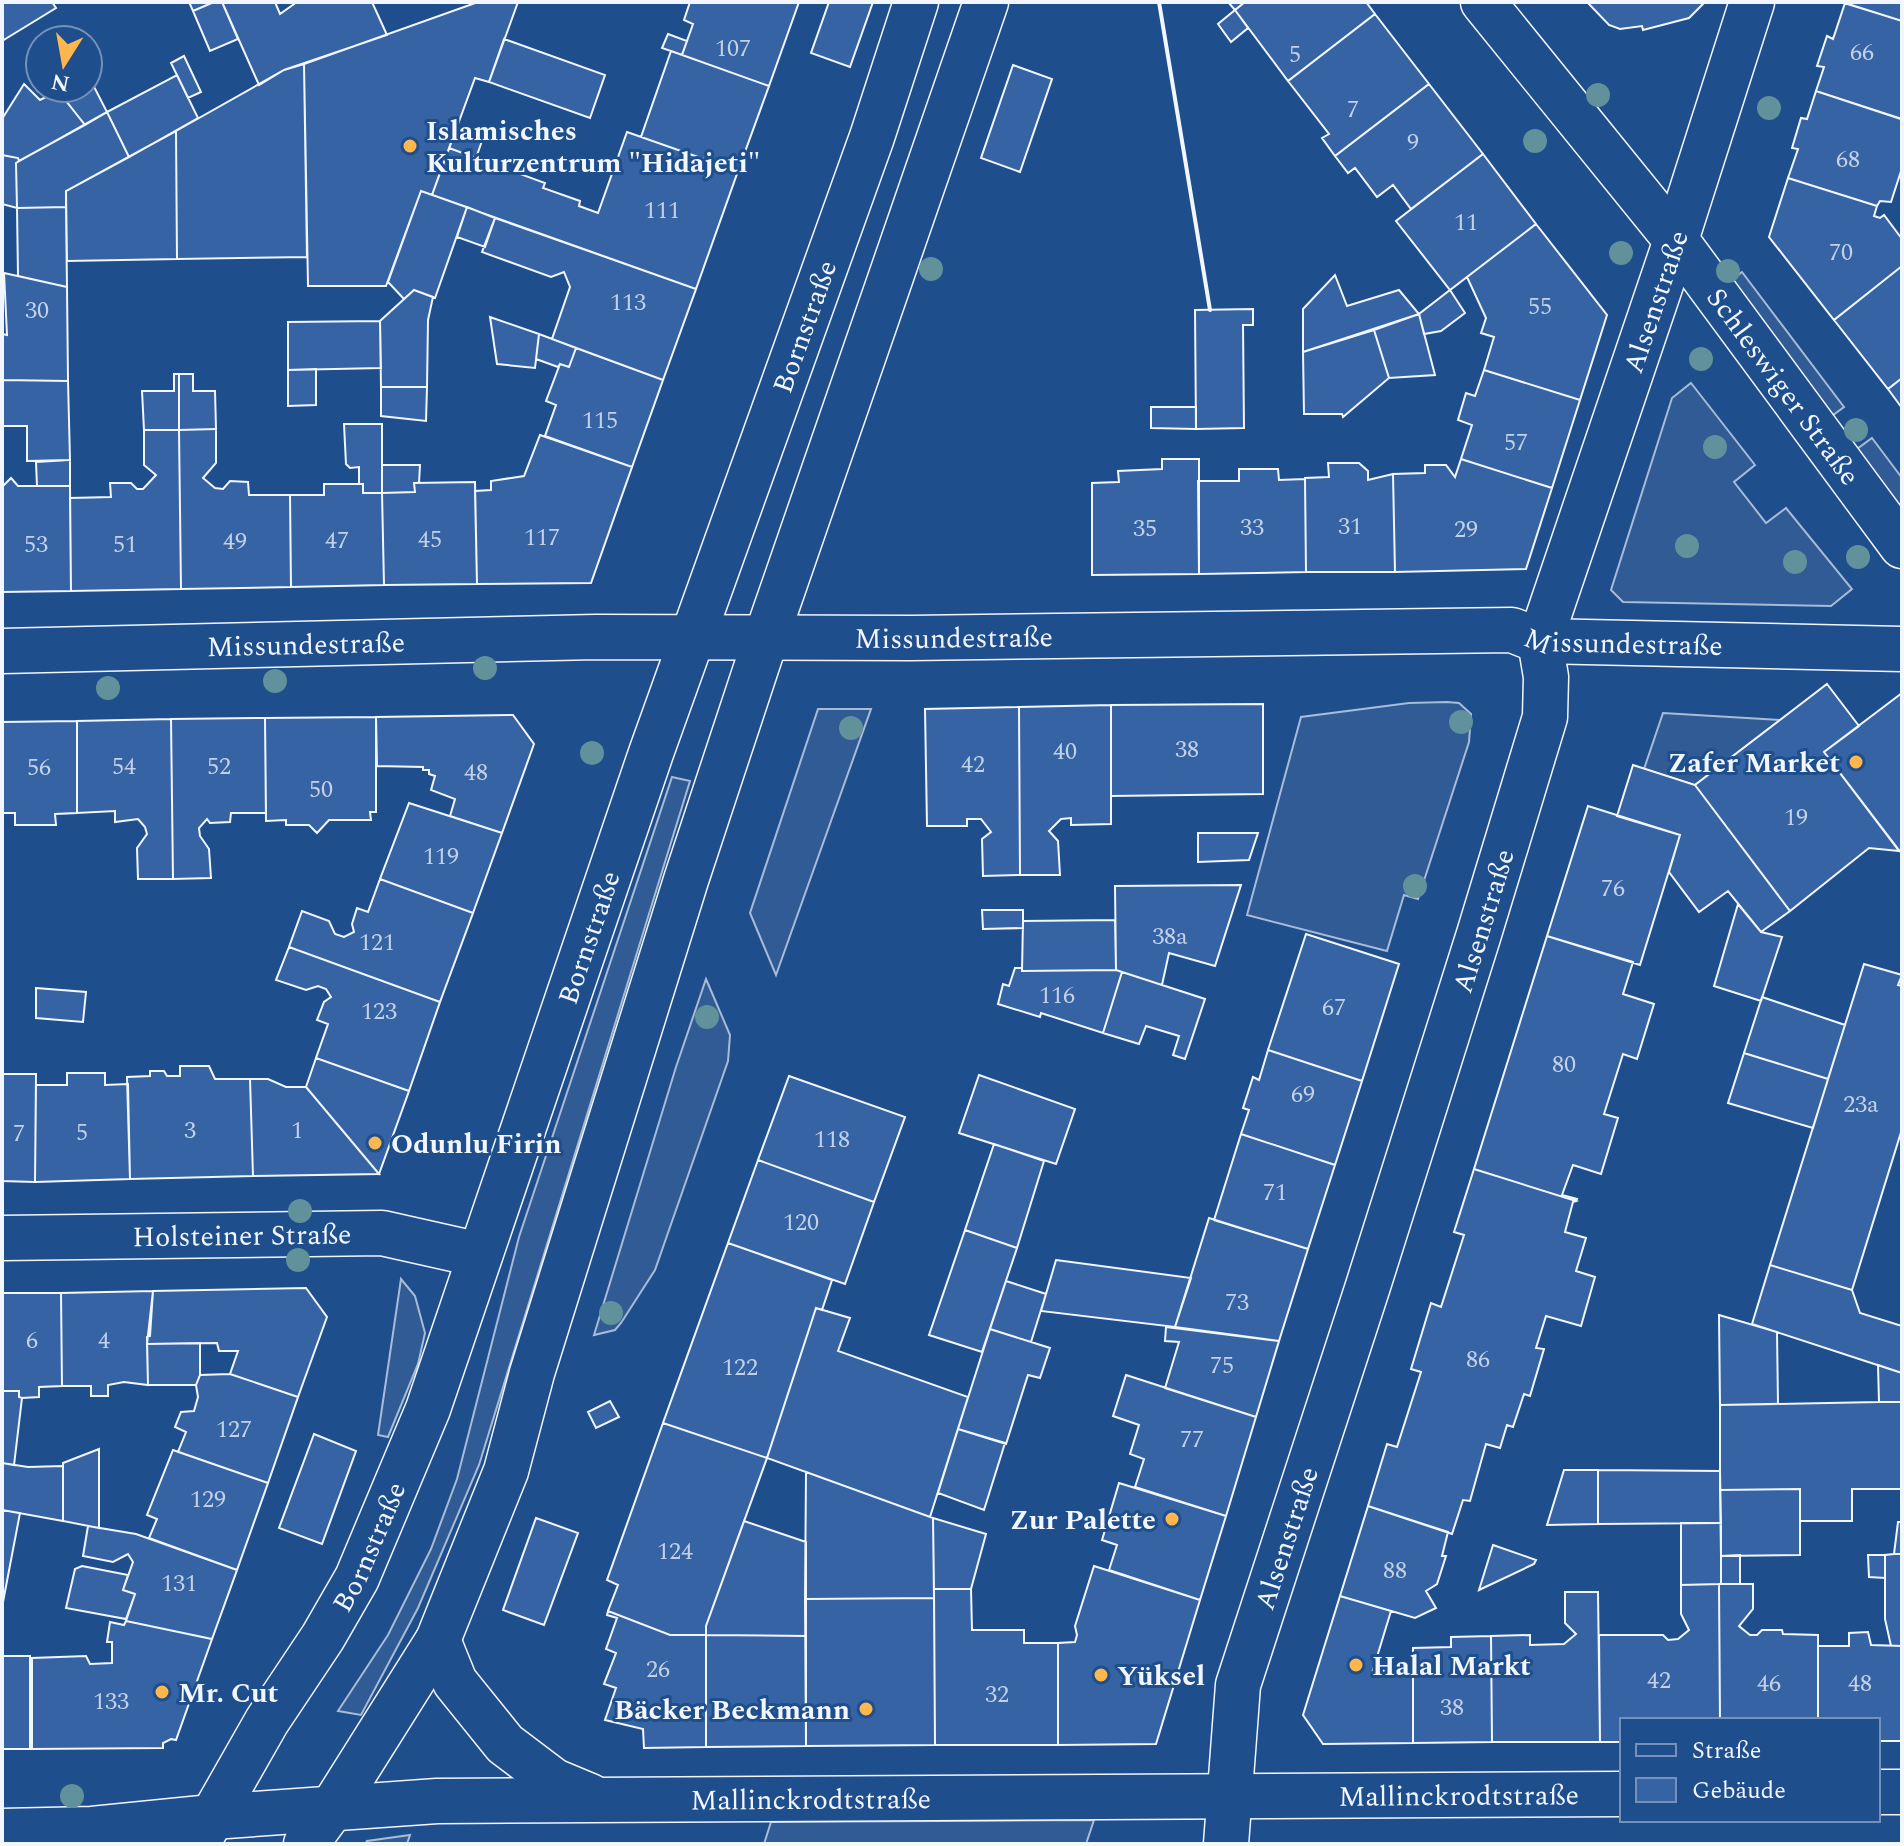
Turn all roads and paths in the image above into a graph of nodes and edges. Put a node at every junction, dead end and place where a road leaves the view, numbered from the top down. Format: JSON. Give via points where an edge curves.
{"nodes":[{"id":1,"x":916,"y":2,"type":"edge"},
{"id":2,"x":986,"y":2,"type":"edge"},
{"id":3,"x":1483,"y":2,"type":"edge"},
{"id":4,"x":1752,"y":2,"type":"edge"},
{"id":5,"x":1676,"y":240,"type":"junction"},
{"id":6,"x":1902,"y":546,"type":"edge"},
{"id":7,"x":694,"y":636,"type":"junction"},
{"id":8,"x":766,"y":638,"type":"junction"},
{"id":9,"x":1540,"y":641,"type":"junction"},
{"id":10,"x":1902,"y":649,"type":"edge"},
{"id":11,"x":2,"y":651,"type":"edge"},
{"id":12,"x":2,"y":1238,"type":"edge"},
{"id":13,"x":480,"y":1255,"type":"junction"},
{"id":14,"x":438,"y":1640,"type":"junction"},
{"id":15,"x":1880,"y":1792,"type":"edge"},
{"id":16,"x":1902,"y":1792,"type":"edge"},
{"id":17,"x":1620,"y":1794,"type":"edge"},
{"id":18,"x":1228,"y":1797,"type":"junction"},
{"id":19,"x":600,"y":1800,"type":"junction"},
{"id":20,"x":333,"y":1807,"type":"junction"},
{"id":21,"x":205,"y":1830,"type":"edge"},
{"id":22,"x":2,"y":1831,"type":"edge"},
{"id":23,"x":306,"y":1844,"type":"edge"},
{"id":24,"x":1226,"y":1844,"type":"edge"}],
"edges":[{"from":1,"to":7,"type":"main road","name":"Bornstraße"},
{"from":2,"to":8,"type":"main road"},
{"from":3,"to":5,"type":"main road","name":"Schleswiger Straße"},
{"from":4,"to":5,"type":"main road","name":"Alsenstraße"},
{"from":5,"to":6,"type":"main road","name":"Schleswiger Straße"},
{"from":5,"to":9,"type":"main road","name":"Alsenstraße"},
{"from":7,"to":8,"type":"main road","name":"Missundestraße"},
{"from":7,"to":11,"type":"main road","name":"Missundestraße"},
{"from":7,"to":13,"type":"main road","name":"Bornstraße"},
{"from":8,"to":9,"type":"main road","name":"Missundestraße","via":[[1512,630]]},
{"from":8,"to":14,"type":"main road","via":[[532,1373],[506,1471]]},
{"from":9,"to":10,"type":"main road","name":"Missundestraße"},
{"from":9,"to":18,"type":"main road","name":"Alsenstraße","via":[[1545,717],[1238,1685]]},
{"from":12,"to":13,"type":"main road","name":"Holsteiner Straße","via":[[382,1233]]},
{"from":13,"to":21,"type":"main road","name":"Bornstraße","via":[[428,1409],[357,1578]]},
{"from":14,"to":19,"type":"main road","via":[[455,1682],[505,1744],[554,1781]]},
{"from":14,"to":20,"type":"main road"},
{"from":15,"to":16,"type":"main road"},
{"from":17,"to":18,"type":"main road","name":"Mallinckrodtstraße"},
{"from":18,"to":19,"type":"main road","name":"Mallinckrodtstraße"},
{"from":18,"to":24,"type":"main road","name":"Alsenstraße"},
{"from":19,"to":20,"type":"main road","name":"Mallinckrodtstraße"},
{"from":20,"to":21,"type":"main road","name":"Mallinckrodtstraße"},
{"from":20,"to":23,"type":"main road"},
{"from":21,"to":22,"type":"main road","name":"Mallinckrodtstraße"}]}
